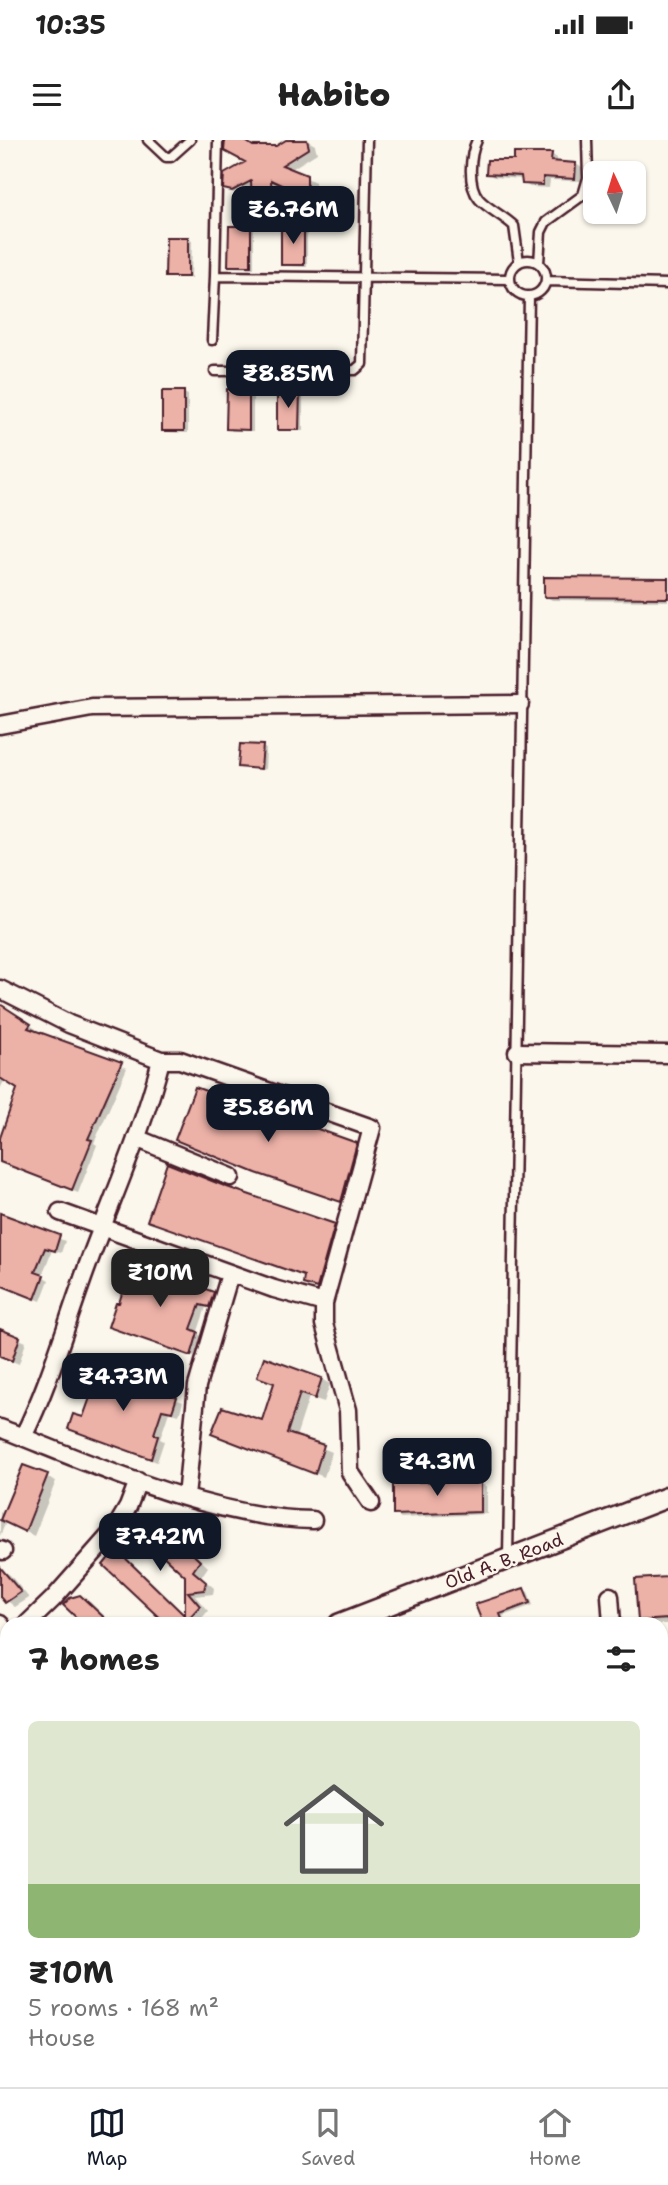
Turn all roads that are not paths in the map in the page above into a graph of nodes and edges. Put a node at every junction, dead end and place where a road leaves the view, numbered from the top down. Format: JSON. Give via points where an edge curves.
{"nodes":[{"id":1,"x":148,"y":140,"type":"edge"},
{"id":2,"x":190,"y":140,"type":"edge"},
{"id":3,"x":218,"y":140,"type":"edge"},
{"id":4,"x":367,"y":140,"type":"edge"},
{"id":5,"x":477,"y":140,"type":"edge"},
{"id":6,"x":587,"y":140,"type":"edge"},
{"id":7,"x":519,"y":262,"type":"junction"},
{"id":8,"x":539,"y":263,"type":"junction"},
{"id":9,"x":215,"y":276,"type":"junction"},
{"id":10,"x":365,"y":277,"type":"junction"},
{"id":11,"x":510,"y":279,"type":"junction"},
{"id":12,"x":546,"y":281,"type":"junction"},
{"id":13,"x":668,"y":284,"type":"edge"},
{"id":14,"x":529,"y":296,"type":"junction"},
{"id":15,"x":212,"y":340,"type":"dead end"},
{"id":16,"x":215,"y":371,"type":"dead end"},
{"id":17,"x":520,"y":704,"type":"junction"},
{"id":18,"x":0,"y":724,"type":"edge"},
{"id":19,"x":0,"y":989,"type":"edge"},
{"id":20,"x":517,"y":1052,"type":"junction"},
{"id":21,"x":668,"y":1054,"type":"edge"},
{"id":22,"x":161,"y":1060,"type":"junction"},
{"id":23,"x":136,"y":1138,"type":"junction"},
{"id":24,"x":231,"y":1177,"type":"dead end"},
{"id":25,"x":61,"y":1212,"type":"dead end"},
{"id":26,"x":102,"y":1228,"type":"junction"},
{"id":27,"x":230,"y":1274,"type":"junction"},
{"id":28,"x":324,"y":1303,"type":"junction"},
{"id":29,"x":0,"y":1428,"type":"edge"},
{"id":30,"x":23,"y":1437,"type":"junction"},
{"id":31,"x":138,"y":1481,"type":"junction"},
{"id":32,"x":186,"y":1497,"type":"junction"},
{"id":33,"x":668,"y":1497,"type":"edge"},
{"id":34,"x":371,"y":1503,"type":"dead end"},
{"id":35,"x":313,"y":1520,"type":"dead end"},
{"id":36,"x":508,"y":1560,"type":"junction"},
{"id":37,"x":611,"y":1596,"type":"dead end"},
{"id":38,"x":34,"y":1617,"type":"edge"},
{"id":39,"x":357,"y":1617,"type":"edge"},
{"id":40,"x":612,"y":1617,"type":"edge"}],
"edges":[{"from":1,"to":2,"type":"lane","via":[[171,158]]},
{"from":3,"to":9,"type":"lane"},
{"from":4,"to":10,"type":"lane"},
{"from":5,"to":7,"type":"lane","via":[[472,151],[475,191],[514,226]]},
{"from":6,"to":8,"type":"lane","via":[[588,178],[583,195],[546,222]]},
{"from":7,"to":8,"type":"lane"},
{"from":7,"to":11,"type":"lane"},
{"from":8,"to":12,"type":"lane"},
{"from":9,"to":10,"type":"lane"},
{"from":9,"to":15,"type":"lane"},
{"from":10,"to":11,"type":"lane"},
{"from":10,"to":16,"type":"lane","via":[[359,368]]},
{"from":11,"to":14,"type":"lane","via":[[514,289]]},
{"from":12,"to":13,"type":"lane"},
{"from":12,"to":14,"type":"lane","via":[[540,291]]},
{"from":14,"to":17,"type":"lane"},
{"from":17,"to":18,"type":"street","via":[[92,708]]},
{"from":17,"to":20,"type":"lane"},
{"from":19,"to":22,"type":"street","via":[[69,1024]]},
{"from":20,"to":21,"type":"street"},
{"from":20,"to":36,"type":"lane"},
{"from":22,"to":23,"type":"street"},
{"from":22,"to":28,"type":"street","via":[[180,1060],[372,1129]]},
{"from":23,"to":24,"type":"street"},
{"from":23,"to":26,"type":"street"},
{"from":25,"to":26,"type":"street"},
{"from":26,"to":27,"type":"street"},
{"from":26,"to":30,"type":"street"},
{"from":27,"to":28,"type":"street"},
{"from":27,"to":32,"type":"street","via":[[197,1386]]},
{"from":28,"to":34,"type":"street","via":[[324,1324],[348,1410],[350,1472]]},
{"from":29,"to":30,"type":"street"},
{"from":30,"to":31,"type":"street"},
{"from":31,"to":32,"type":"street"},
{"from":31,"to":38,"type":"street","via":[[115,1529]]},
{"from":32,"to":35,"type":"street","via":[[284,1520]]},
{"from":33,"to":36,"type":"street","name":"Old A. B. Road"},
{"from":36,"to":39,"type":"street","name":"Old A. B. Road"},
{"from":37,"to":40,"type":"street"}]}
